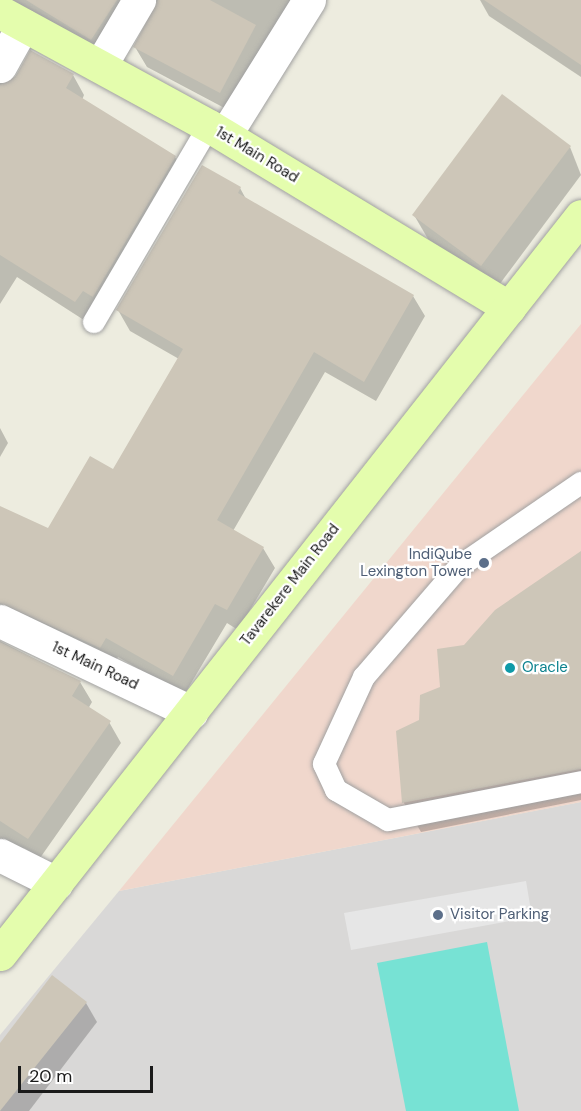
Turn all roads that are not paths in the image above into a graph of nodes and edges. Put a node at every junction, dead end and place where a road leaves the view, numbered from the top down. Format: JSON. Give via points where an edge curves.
{"nodes":[{"id":1,"x":139,"y":0,"type":"edge"},
{"id":2,"x":309,"y":0,"type":"edge"},
{"id":3,"x":12,"y":19,"type":"edge"},
{"id":4,"x":0,"y":66,"type":"edge"},
{"id":5,"x":100,"y":66,"type":"junction"},
{"id":6,"x":217,"y":130,"type":"junction"},
{"id":7,"x":581,"y":216,"type":"edge"},
{"id":8,"x":508,"y":308,"type":"junction"},
{"id":9,"x":94,"y":322,"type":"dead end"},
{"id":10,"x":581,"y":483,"type":"edge"},
{"id":11,"x":0,"y":621,"type":"edge"},
{"id":12,"x":191,"y":712,"type":"junction"},
{"id":13,"x":581,"y":782,"type":"edge"},
{"id":14,"x":0,"y":855,"type":"edge"},
{"id":15,"x":56,"y":883,"type":"junction"},
{"id":16,"x":0,"y":954,"type":"edge"}],
"edges":[{"from":1,"to":5,"type":"street"},
{"from":2,"to":6,"type":"street"},
{"from":3,"to":4,"type":"street"},
{"from":3,"to":5,"type":"main road","name":"1st Main Road"},
{"from":5,"to":6,"type":"main road","name":"1st Main Road"},
{"from":6,"to":8,"type":"main road","name":"1st Main Road"},
{"from":6,"to":9,"type":"lane"},
{"from":7,"to":8,"type":"main road","name":"Tavarekere Main Road"},
{"from":8,"to":12,"type":"main road","name":"Tavarekere Main Road"},
{"from":10,"to":13,"type":"lane","via":[[459,567],[364,677],[324,764],[336,790],[388,820]]},
{"from":11,"to":12,"type":"street","name":"1st Main Road"},
{"from":12,"to":15,"type":"main road","name":"Tavarekere Main Road"},
{"from":14,"to":15,"type":"street"},
{"from":15,"to":16,"type":"main road","name":"Tavarekere Main Road"}]}
